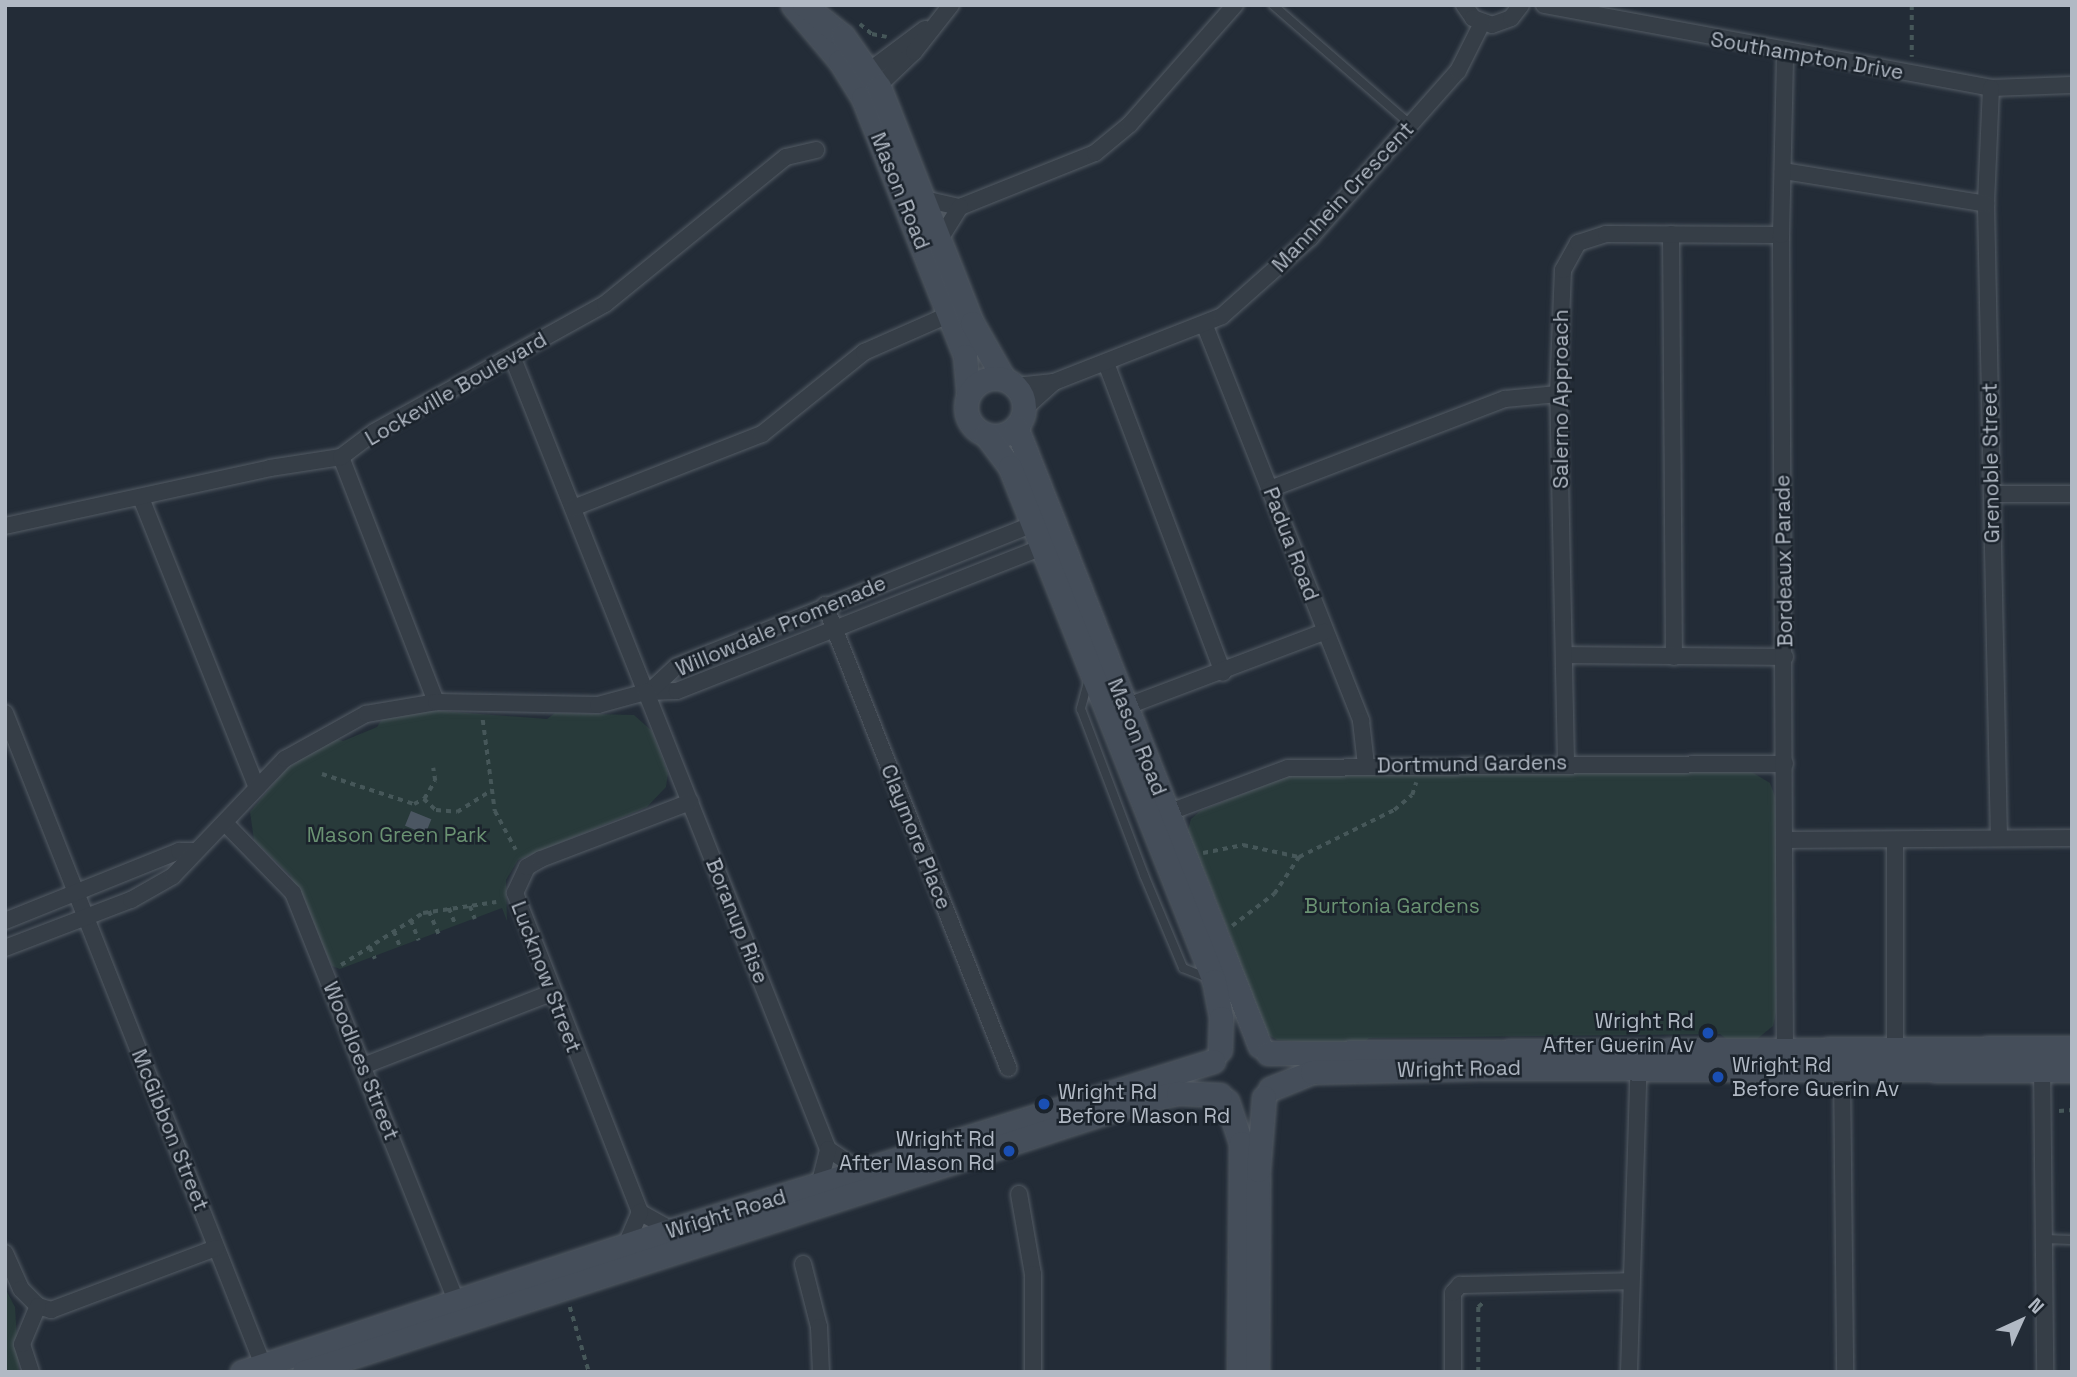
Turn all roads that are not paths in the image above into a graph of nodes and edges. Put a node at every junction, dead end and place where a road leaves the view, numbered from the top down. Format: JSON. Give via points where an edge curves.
{"nodes":[{"id":1,"x":793,"y":5,"type":"edge"},
{"id":2,"x":804,"y":5,"type":"edge"},
{"id":3,"x":951,"y":5,"type":"edge"},
{"id":4,"x":1235,"y":5,"type":"edge"},
{"id":5,"x":1273,"y":5,"type":"edge"},
{"id":6,"x":1464,"y":5,"type":"edge"},
{"id":7,"x":1521,"y":5,"type":"edge"},
{"id":8,"x":1544,"y":5,"type":"edge"},
{"id":9,"x":938,"y":20,"type":"junction"},
{"id":10,"x":1482,"y":23,"type":"junction"},
{"id":11,"x":1785,"y":54,"type":"junction"},
{"id":12,"x":866,"y":84,"type":"junction"},
{"id":13,"x":2072,"y":85,"type":"edge"},
{"id":14,"x":1991,"y":88,"type":"junction"},
{"id":15,"x":1410,"y":124,"type":"junction"},
{"id":16,"x":816,"y":150,"type":"dead end"},
{"id":17,"x":1783,"y":171,"type":"junction"},
{"id":18,"x":924,"y":199,"type":"junction"},
{"id":19,"x":1986,"y":204,"type":"junction"},
{"id":20,"x":960,"y":207,"type":"junction"},
{"id":21,"x":1671,"y":234,"type":"junction"},
{"id":22,"x":1781,"y":235,"type":"junction"},
{"id":23,"x":940,"y":239,"type":"junction"},
{"id":24,"x":950,"y":314,"type":"junction"},
{"id":25,"x":1205,"y":326,"type":"junction"},
{"id":26,"x":512,"y":356,"type":"junction"},
{"id":27,"x":1106,"y":363,"type":"junction"},
{"id":28,"x":1054,"y":382,"type":"junction"},
{"id":29,"x":1010,"y":383,"type":"junction"},
{"id":30,"x":968,"y":394,"type":"junction"},
{"id":31,"x":1558,"y":394,"type":"junction"},
{"id":32,"x":1020,"y":418,"type":"junction"},
{"id":33,"x":986,"y":435,"type":"junction"},
{"id":34,"x":341,"y":457,"type":"junction"},
{"id":35,"x":1270,"y":489,"type":"junction"},
{"id":36,"x":1992,"y":494,"type":"junction"},
{"id":37,"x":2072,"y":494,"type":"edge"},
{"id":38,"x":141,"y":498,"type":"junction"},
{"id":39,"x":573,"y":508,"type":"junction"},
{"id":40,"x":1032,"y":524,"type":"junction"},
{"id":41,"x":5,"y":526,"type":"edge"},
{"id":42,"x":1042,"y":547,"type":"junction"},
{"id":43,"x":825,"y":606,"type":"junction"},
{"id":44,"x":834,"y":629,"type":"junction"},
{"id":45,"x":1324,"y":632,"type":"junction"},
{"id":46,"x":1564,"y":655,"type":"junction"},
{"id":47,"x":1674,"y":657,"type":"junction"},
{"id":48,"x":1785,"y":657,"type":"junction"},
{"id":49,"x":1223,"y":673,"type":"junction"},
{"id":50,"x":649,"y":691,"type":"junction"},
{"id":51,"x":436,"y":702,"type":"junction"},
{"id":52,"x":1125,"y":707,"type":"junction"},
{"id":53,"x":5,"y":713,"type":"edge"},
{"id":54,"x":1566,"y":763,"type":"junction"},
{"id":55,"x":1785,"y":764,"type":"junction"},
{"id":56,"x":1367,"y":765,"type":"junction"},
{"id":57,"x":257,"y":788,"type":"junction"},
{"id":58,"x":690,"y":802,"type":"junction"},
{"id":59,"x":1167,"y":813,"type":"junction"},
{"id":60,"x":225,"y":823,"type":"junction"},
{"id":61,"x":1999,"y":838,"type":"junction"},
{"id":62,"x":2072,"y":838,"type":"edge"},
{"id":63,"x":1786,"y":840,"type":"junction"},
{"id":64,"x":1895,"y":842,"type":"junction"},
{"id":65,"x":194,"y":851,"type":"junction"},
{"id":66,"x":77,"y":895,"type":"junction"},
{"id":67,"x":85,"y":916,"type":"junction"},
{"id":68,"x":5,"y":921,"type":"edge"},
{"id":69,"x":5,"y":948,"type":"edge"},
{"id":70,"x":551,"y":993,"type":"junction"},
{"id":71,"x":2072,"y":1048,"type":"edge"},
{"id":72,"x":1264,"y":1049,"type":"junction"},
{"id":73,"x":1895,"y":1049,"type":"junction"},
{"id":74,"x":1216,"y":1056,"type":"junction"},
{"id":75,"x":1639,"y":1058,"type":"junction"},
{"id":76,"x":1785,"y":1058,"type":"junction"},
{"id":77,"x":2042,"y":1060,"type":"junction"},
{"id":78,"x":363,"y":1066,"type":"junction"},
{"id":79,"x":1008,"y":1069,"type":"dead end"},
{"id":80,"x":1842,"y":1070,"type":"junction"},
{"id":81,"x":2072,"y":1070,"type":"edge"},
{"id":82,"x":1267,"y":1093,"type":"junction"},
{"id":83,"x":1224,"y":1098,"type":"junction"},
{"id":84,"x":828,"y":1149,"type":"junction"},
{"id":85,"x":862,"y":1172,"type":"junction"},
{"id":86,"x":819,"y":1186,"type":"junction"},
{"id":87,"x":1019,"y":1194,"type":"dead end"},
{"id":88,"x":640,"y":1212,"type":"junction"},
{"id":89,"x":672,"y":1230,"type":"junction"},
{"id":90,"x":2044,"y":1240,"type":"junction"},
{"id":91,"x":2072,"y":1240,"type":"edge"},
{"id":92,"x":626,"y":1245,"type":"junction"},
{"id":93,"x":216,"y":1248,"type":"junction"},
{"id":94,"x":5,"y":1253,"type":"edge"},
{"id":95,"x":803,"y":1264,"type":"dead end"},
{"id":96,"x":1630,"y":1281,"type":"junction"},
{"id":97,"x":38,"y":1306,"type":"junction"},
{"id":98,"x":460,"y":1310,"type":"junction"},
{"id":99,"x":252,"y":1368,"type":"edge"},
{"id":100,"x":31,"y":1372,"type":"edge"},
{"id":101,"x":304,"y":1372,"type":"edge"},
{"id":102,"x":821,"y":1372,"type":"edge"},
{"id":103,"x":1033,"y":1372,"type":"edge"},
{"id":104,"x":1239,"y":1372,"type":"edge"},
{"id":105,"x":1257,"y":1372,"type":"edge"},
{"id":106,"x":1453,"y":1372,"type":"edge"},
{"id":107,"x":1629,"y":1372,"type":"edge"},
{"id":108,"x":1845,"y":1372,"type":"edge"},
{"id":109,"x":2045,"y":1372,"type":"edge"}],
"edges":[{"from":1,"to":12,"type":"main road","name":"Mason Road"},
{"from":2,"to":12,"type":"main road","name":"Mason Road","via":[[843,36]]},
{"from":3,"to":9,"type":"street"},
{"from":4,"to":20,"type":"street","via":[[1112,142]]},
{"from":5,"to":15,"type":"lane"},
{"from":6,"to":10,"type":"street"},
{"from":7,"to":10,"type":"street","via":[[1502,23]]},
{"from":8,"to":11,"type":"street","name":"Southampton Drive"},
{"from":9,"to":12,"type":"street"},
{"from":9,"to":12,"type":"street","via":[[897,49]]},
{"from":10,"to":15,"type":"street","name":"Mannhein Crescent","via":[[1458,71]]},
{"from":11,"to":14,"type":"street","name":"Southampton Drive"},
{"from":11,"to":17,"type":"street","name":"Bordeaux Parade"},
{"from":12,"to":18,"type":"main road","name":"Mason Road"},
{"from":12,"to":24,"type":"main road","name":"Mason Road"},
{"from":13,"to":14,"type":"street","name":"Southampton Drive"},
{"from":14,"to":19,"type":"street","name":"Grenoble Street"},
{"from":15,"to":25,"type":"street","name":"Mannhein Crescent","via":[[1294,254]]},
{"from":16,"to":26,"type":"street","name":"Lockeville Boulevard","via":[[786,157],[628,287]]},
{"from":17,"to":19,"type":"street"},
{"from":17,"to":22,"type":"street","name":"Bordeaux Parade"},
{"from":18,"to":20,"type":"street"},
{"from":18,"to":23,"type":"main road","name":"Mason Road"},
{"from":19,"to":36,"type":"street","name":"Grenoble Street"},
{"from":20,"to":23,"type":"street"},
{"from":21,"to":22,"type":"street","name":"Salerno Approach"},
{"from":21,"to":31,"type":"street","name":"Salerno Approach","via":[[1606,234],[1578,243],[1563,270]]},
{"from":21,"to":47,"type":"street"},
{"from":22,"to":48,"type":"street","name":"Bordeaux Parade"},
{"from":23,"to":29,"type":"main road","name":"Mason Road","via":[[977,334]]},
{"from":24,"to":30,"type":"main road","name":"Mason Road","via":[[965,356]]},
{"from":24,"to":39,"type":"street","via":[[864,352],[762,434]]},
{"from":25,"to":27,"type":"street","name":"Mannhein Crescent"},
{"from":25,"to":35,"type":"street","name":"Padua Road"},
{"from":26,"to":34,"type":"street","name":"Lockeville Boulevard","via":[[374,432]]},
{"from":26,"to":39,"type":"street","name":"Boranup Rise"},
{"from":27,"to":28,"type":"street","name":"Mannhein Crescent"},
{"from":27,"to":49,"type":"street"},
{"from":28,"to":29,"type":"street","name":"Mannhein Crescent"},
{"from":28,"to":32,"type":"street","name":"Mannhein Crescent"},
{"from":29,"to":30,"type":"main road","via":[[980,381]]},
{"from":29,"to":32,"type":"main road"},
{"from":30,"to":33,"type":"main road","via":[[968,419]]},
{"from":31,"to":35,"type":"street","via":[[1505,399]]},
{"from":31,"to":46,"type":"street","name":"Salerno Approach"},
{"from":32,"to":33,"type":"main road","via":[[1002,435]]},
{"from":32,"to":52,"type":"main road","name":"Mason Road"},
{"from":33,"to":40,"type":"main road","name":"Mason Road","via":[[1010,467]]},
{"from":34,"to":38,"type":"street","name":"Lockeville Boulevard"},
{"from":34,"to":51,"type":"street"},
{"from":35,"to":45,"type":"street","name":"Padua Road"},
{"from":36,"to":37,"type":"street"},
{"from":36,"to":61,"type":"street","name":"Grenoble Street"},
{"from":38,"to":41,"type":"street","name":"Lockeville Boulevard"},
{"from":38,"to":57,"type":"street"},
{"from":39,"to":50,"type":"street","name":"Boranup Rise"},
{"from":40,"to":42,"type":"main road","name":"Mason Road"},
{"from":40,"to":43,"type":"street","name":"Willowdale Promenade"},
{"from":42,"to":44,"type":"street","name":"Willowdale Promenade"},
{"from":42,"to":74,"type":"main road","name":"Mason Road","via":[[1214,981],[1221,1018]]},
{"from":43,"to":44,"type":"street","name":"Claymore Place"},
{"from":43,"to":50,"type":"street","name":"Willowdale Promenade","via":[[677,666]]},
{"from":44,"to":50,"type":"street","name":"Willowdale Promenade","via":[[677,691]]},
{"from":44,"to":79,"type":"street","name":"Claymore Place"},
{"from":45,"to":49,"type":"street"},
{"from":45,"to":56,"type":"street","name":"Padua Road","via":[[1361,721]]},
{"from":46,"to":47,"type":"street"},
{"from":46,"to":54,"type":"street","name":"Salerno Approach"},
{"from":47,"to":48,"type":"street"},
{"from":48,"to":55,"type":"street","name":"Bordeaux Parade"},
{"from":49,"to":52,"type":"street"},
{"from":50,"to":51,"type":"street","name":"Willowdale Promenade","via":[[588,706]]},
{"from":50,"to":58,"type":"street","name":"Boranup Rise"},
{"from":51,"to":57,"type":"street","name":"Willowdale Promenade","via":[[366,714],[332,730],[285,759]]},
{"from":52,"to":59,"type":"main road","name":"Mason Road"},
{"from":53,"to":66,"type":"street","name":"McGibbon Street"},
{"from":54,"to":55,"type":"street","name":"Dortmund Gardens"},
{"from":54,"to":56,"type":"street","name":"Dortmund Gardens"},
{"from":55,"to":63,"type":"street","name":"Bordeaux Parade"},
{"from":56,"to":59,"type":"street","name":"Dortmund Gardens","via":[[1270,772]]},
{"from":57,"to":60,"type":"street","name":"Willowdale Promenade"},
{"from":58,"to":70,"type":"street","name":"Lucknow Street","via":[[541,859],[522,874],[514,893],[517,906]]},
{"from":58,"to":84,"type":"street","name":"Boranup Rise"},
{"from":59,"to":72,"type":"main road","name":"Mason Road"},
{"from":60,"to":65,"type":"street","name":"Willowdale Promenade"},
{"from":60,"to":78,"type":"street","name":"Woodloes Street","via":[[293,893]]},
{"from":61,"to":62,"type":"street"},
{"from":61,"to":64,"type":"street"},
{"from":63,"to":64,"type":"street"},
{"from":63,"to":76,"type":"street","name":"Bordeaux Parade"},
{"from":64,"to":73,"type":"street"},
{"from":65,"to":66,"type":"street","name":"Willowdale Promenade","via":[[179,851]]},
{"from":65,"to":67,"type":"street","name":"Willowdale Promenade","via":[[173,876],[131,900]]},
{"from":66,"to":67,"type":"street","name":"McGibbon Street"},
{"from":66,"to":68,"type":"street","name":"Willowdale Promenade"},
{"from":67,"to":69,"type":"street","name":"Willowdale Promenade"},
{"from":67,"to":93,"type":"street","name":"McGibbon Street"},
{"from":70,"to":78,"type":"street"},
{"from":70,"to":88,"type":"street","name":"Lucknow Street"},
{"from":71,"to":77,"type":"main road","name":"Wright Road"},
{"from":72,"to":74,"type":"main road","via":[[1240,1041]]},
{"from":72,"to":75,"type":"main road","name":"Wright Road"},
{"from":72,"to":82,"type":"main road","via":[[1275,1070]]},
{"from":73,"to":76,"type":"main road","name":"Wright Road"},
{"from":73,"to":77,"type":"main road","name":"Wright Road"},
{"from":74,"to":83,"type":"main road","via":[[1211,1079]]},
{"from":74,"to":85,"type":"main road","name":"Wright Road"},
{"from":75,"to":76,"type":"main road","name":"Wright Road"},
{"from":75,"to":82,"type":"main road","name":"Wright Road","via":[[1312,1072]]},
{"from":75,"to":96,"type":"street"},
{"from":76,"to":80,"type":"main road","name":"Wright Road"},
{"from":77,"to":80,"type":"main road","name":"Wright Road"},
{"from":77,"to":81,"type":"main road","name":"Wright Road"},
{"from":77,"to":90,"type":"street"},
{"from":78,"to":98,"type":"street","name":"Woodloes Street"},
{"from":80,"to":108,"type":"street"},
{"from":82,"to":83,"type":"main road","via":[[1247,1104]]},
{"from":82,"to":105,"type":"main road","via":[[1258,1170]]},
{"from":83,"to":98,"type":"main road","name":"Wright Road","via":[[1178,1093],[1140,1101]]},
{"from":83,"to":104,"type":"main road","via":[[1241,1143]]},
{"from":84,"to":85,"type":"street"},
{"from":84,"to":86,"type":"street"},
{"from":85,"to":86,"type":"main road","name":"Wright Road"},
{"from":86,"to":89,"type":"main road","name":"Wright Road"},
{"from":87,"to":103,"type":"street","via":[[1033,1274]]},
{"from":88,"to":89,"type":"street"},
{"from":88,"to":92,"type":"street"},
{"from":89,"to":92,"type":"main road","name":"Wright Road"},
{"from":90,"to":91,"type":"lane"},
{"from":90,"to":109,"type":"street"},
{"from":92,"to":98,"type":"main road","name":"Wright Road"},
{"from":93,"to":97,"type":"street","via":[[63,1308]]},
{"from":93,"to":99,"type":"street","name":"McGibbon Street"},
{"from":94,"to":97,"type":"street","via":[[21,1289]]},
{"from":95,"to":102,"type":"street","via":[[819,1327]]},
{"from":96,"to":106,"type":"street","via":[[1460,1285],[1453,1293]]},
{"from":96,"to":107,"type":"street"},
{"from":97,"to":100,"type":"street","via":[[22,1344]]},
{"from":98,"to":99,"type":"main road","name":"Wright Road"},
{"from":98,"to":101,"type":"main road","name":"Wright Road"}]}
